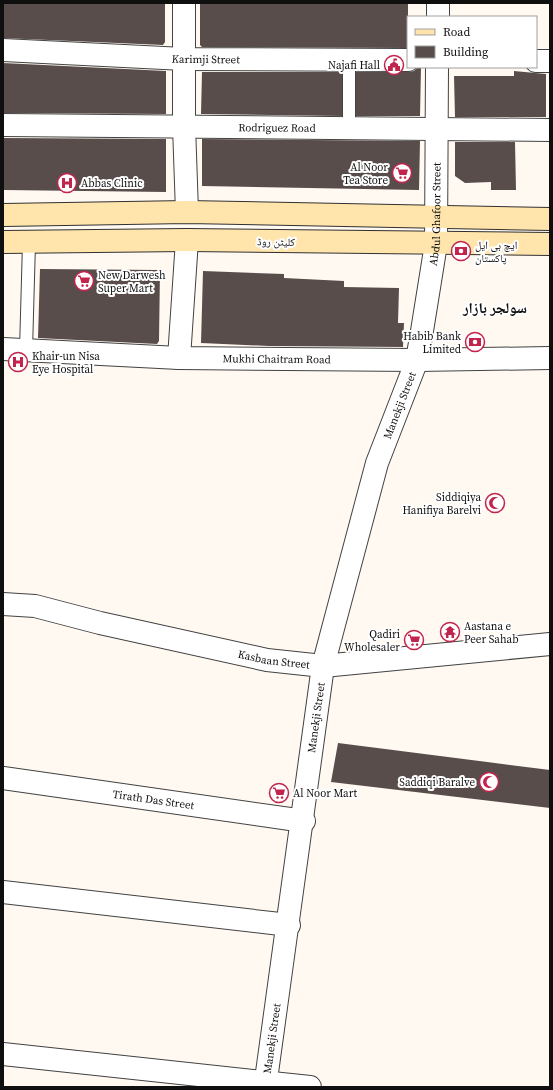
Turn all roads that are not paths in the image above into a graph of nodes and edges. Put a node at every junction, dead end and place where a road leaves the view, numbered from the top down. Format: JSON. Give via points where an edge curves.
{"nodes":[{"id":1,"x":184,"y":3,"type":"edge"},
{"id":2,"x":438,"y":3,"type":"edge"},
{"id":3,"x":438,"y":16,"type":"edge"},
{"id":4,"x":3,"y":50,"type":"edge"},
{"id":5,"x":184,"y":59,"type":"junction"},
{"id":6,"x":349,"y":60,"type":"junction"},
{"id":7,"x":407,"y":60,"type":"edge"},
{"id":8,"x":537,"y":61,"type":"edge"},
{"id":9,"x":550,"y":61,"type":"edge"},
{"id":10,"x":437,"y":68,"type":"edge"},
{"id":11,"x":3,"y":125,"type":"edge"},
{"id":12,"x":184,"y":126,"type":"junction"},
{"id":13,"x":349,"y":128,"type":"junction"},
{"id":14,"x":438,"y":129,"type":"junction"},
{"id":15,"x":550,"y":130,"type":"edge"},
{"id":16,"x":187,"y":212,"type":"junction"},
{"id":17,"x":3,"y":215,"type":"edge"},
{"id":18,"x":438,"y":218,"type":"junction"},
{"id":19,"x":550,"y":218,"type":"edge"},
{"id":20,"x":188,"y":240,"type":"junction"},
{"id":21,"x":3,"y":242,"type":"edge"},
{"id":22,"x":29,"y":243,"type":"junction"},
{"id":23,"x":436,"y":244,"type":"junction"},
{"id":24,"x":550,"y":244,"type":"edge"},
{"id":25,"x":3,"y":349,"type":"edge"},
{"id":26,"x":26,"y":350,"type":"junction"},
{"id":27,"x":179,"y":358,"type":"junction"},
{"id":28,"x":550,"y":358,"type":"edge"},
{"id":29,"x":417,"y":360,"type":"junction"},
{"id":30,"x":3,"y":604,"type":"edge"},
{"id":31,"x":550,"y":644,"type":"edge"},
{"id":32,"x":324,"y":666,"type":"junction"},
{"id":33,"x":3,"y":778,"type":"edge"},
{"id":34,"x":304,"y":821,"type":"junction"},
{"id":35,"x":3,"y":892,"type":"edge"},
{"id":36,"x":289,"y":925,"type":"junction"},
{"id":37,"x":3,"y":1054,"type":"edge"},
{"id":38,"x":266,"y":1084,"type":"edge"},
{"id":39,"x":310,"y":1087,"type":"edge"}],
"edges":[{"from":1,"to":5,"type":"street"},
{"from":2,"to":3,"type":"street"},
{"from":4,"to":5,"type":"street","name":"Karimji Street"},
{"from":5,"to":6,"type":"street","name":"Karimji Street"},
{"from":5,"to":12,"type":"street"},
{"from":6,"to":7,"type":"street","name":"Karimji Street"},
{"from":6,"to":13,"type":"lane"},
{"from":8,"to":9,"type":"street"},
{"from":10,"to":14,"type":"street","name":"Abdul Ghafoor Street"},
{"from":11,"to":12,"type":"street","name":"Rodriguez Road"},
{"from":12,"to":13,"type":"street","name":"Rodriguez Road"},
{"from":12,"to":16,"type":"street"},
{"from":13,"to":14,"type":"street","name":"Rodriguez Road"},
{"from":14,"to":15,"type":"street","name":"Rodriguez Road"},
{"from":14,"to":18,"type":"street","name":"Abdul Ghafoor Street"},
{"from":16,"to":17,"type":"main road"},
{"from":16,"to":18,"type":"main road"},
{"from":18,"to":19,"type":"main road"},
{"from":18,"to":23,"type":"street","name":"Abdul Ghafoor Street"},
{"from":20,"to":22,"type":"main road","name":"کلیٹن روڈ"},
{"from":20,"to":23,"type":"main road","name":"کلیٹن روڈ"},
{"from":20,"to":27,"type":"street"},
{"from":21,"to":22,"type":"main road","name":"کلیٹن روڈ"},
{"from":22,"to":26,"type":"lane"},
{"from":23,"to":24,"type":"main road","name":"کلیٹن روڈ"},
{"from":23,"to":29,"type":"street","name":"Abdul Ghafoor Street"},
{"from":25,"to":26,"type":"street","name":"Mukhi Chaitram Road"},
{"from":26,"to":27,"type":"street","name":"Mukhi Chaitram Road"},
{"from":27,"to":29,"type":"street","name":"Mukhi Chaitram Road"},
{"from":28,"to":29,"type":"street","name":"Mukhi Chaitram Road"},
{"from":29,"to":32,"type":"street","name":"Manekji Street","via":[[377,463]]},
{"from":30,"to":32,"type":"street","name":"Kasbaan Street","via":[[36,606],[266,660]]},
{"from":31,"to":32,"type":"street","name":"Kasbaan Street"},
{"from":32,"to":34,"type":"street","name":"Manekji Street"},
{"from":33,"to":34,"type":"street","name":"Tirath Das Street"},
{"from":34,"to":36,"type":"street","name":"Manekji Street"},
{"from":35,"to":36,"type":"street"},
{"from":36,"to":38,"type":"street","name":"Manekji Street"},
{"from":37,"to":38,"type":"street"},
{"from":38,"to":39,"type":"street"}]}
